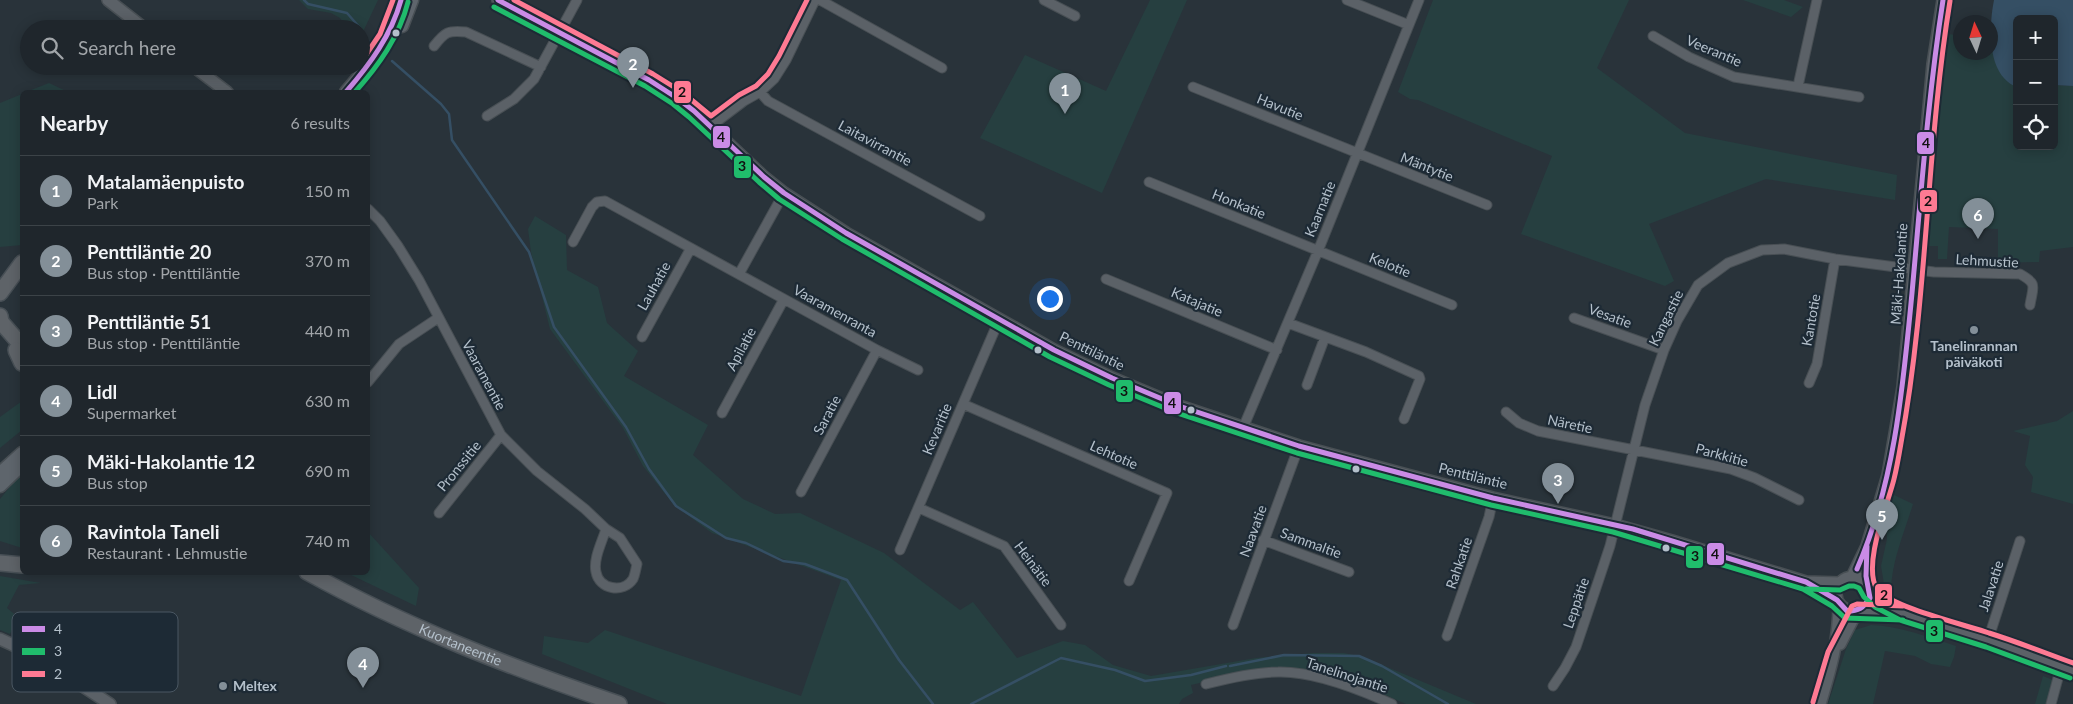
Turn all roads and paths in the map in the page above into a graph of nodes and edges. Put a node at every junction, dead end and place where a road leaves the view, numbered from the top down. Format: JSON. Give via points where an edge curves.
{"nodes":[{"id":1,"x":108,"y":0,"type":"edge"},
{"id":2,"x":401,"y":0,"type":"edge"},
{"id":3,"x":412,"y":0,"type":"edge"},
{"id":4,"x":498,"y":0,"type":"edge"},
{"id":5,"x":577,"y":0,"type":"edge"},
{"id":6,"x":815,"y":0,"type":"edge"},
{"id":7,"x":820,"y":0,"type":"edge"},
{"id":8,"x":1044,"y":0,"type":"edge"},
{"id":9,"x":1347,"y":0,"type":"edge"},
{"id":10,"x":1419,"y":0,"type":"edge"},
{"id":11,"x":1817,"y":0,"type":"edge"},
{"id":12,"x":1943,"y":0,"type":"edge"},
{"id":13,"x":1075,"y":16,"type":"dead end"},
{"id":14,"x":134,"y":20,"type":"edge"},
{"id":15,"x":1409,"y":26,"type":"junction"},
{"id":16,"x":560,"y":33,"type":"junction"},
{"id":17,"x":1653,"y":36,"type":"dead end"},
{"id":18,"x":434,"y":46,"type":"dead end"},
{"id":19,"x":370,"y":62,"type":"edge"},
{"id":20,"x":541,"y":67,"type":"junction"},
{"id":21,"x":942,"y":68,"type":"dead end"},
{"id":22,"x":205,"y":75,"type":"edge"},
{"id":23,"x":360,"y":75,"type":"edge"},
{"id":24,"x":370,"y":75,"type":"edge"},
{"id":25,"x":370,"y":75,"type":"edge"},
{"id":26,"x":1798,"y":86,"type":"junction"},
{"id":27,"x":1193,"y":87,"type":"dead end"},
{"id":28,"x":224,"y":90,"type":"edge"},
{"id":29,"x":348,"y":90,"type":"edge"},
{"id":30,"x":359,"y":90,"type":"edge"},
{"id":31,"x":760,"y":92,"type":"junction"},
{"id":32,"x":1859,"y":97,"type":"dead end"},
{"id":33,"x":487,"y":116,"type":"dead end"},
{"id":34,"x":711,"y":126,"type":"junction"},
{"id":35,"x":1357,"y":154,"type":"junction"},
{"id":36,"x":1149,"y":182,"type":"dead end"},
{"id":37,"x":784,"y":193,"type":"junction"},
{"id":38,"x":1487,"y":205,"type":"dead end"},
{"id":39,"x":370,"y":211,"type":"edge"},
{"id":40,"x":980,"y":216,"type":"dead end"},
{"id":41,"x":573,"y":242,"type":"dead end"},
{"id":42,"x":691,"y":248,"type":"junction"},
{"id":43,"x":1318,"y":251,"type":"junction"},
{"id":44,"x":1835,"y":259,"type":"junction"},
{"id":45,"x":20,"y":264,"type":"edge"},
{"id":46,"x":20,"y":266,"type":"edge"},
{"id":47,"x":1914,"y":270,"type":"junction"},
{"id":48,"x":0,"y":273,"type":"edge"},
{"id":49,"x":739,"y":274,"type":"junction"},
{"id":50,"x":1106,"y":279,"type":"dead end"},
{"id":51,"x":0,"y":293,"type":"edge"},
{"id":52,"x":784,"y":299,"type":"junction"},
{"id":53,"x":1452,"y":304,"type":"dead end"},
{"id":54,"x":2030,"y":305,"type":"dead end"},
{"id":55,"x":0,"y":316,"type":"edge"},
{"id":56,"x":438,"y":318,"type":"junction"},
{"id":57,"x":1574,"y":318,"type":"dead end"},
{"id":58,"x":999,"y":320,"type":"junction"},
{"id":59,"x":1288,"y":323,"type":"junction"},
{"id":60,"x":0,"y":333,"type":"edge"},
{"id":61,"x":642,"y":337,"type":"dead end"},
{"id":62,"x":1324,"y":338,"type":"junction"},
{"id":63,"x":877,"y":350,"type":"junction"},
{"id":64,"x":1277,"y":350,"type":"junction"},
{"id":65,"x":1664,"y":350,"type":"junction"},
{"id":66,"x":20,"y":352,"type":"edge"},
{"id":67,"x":20,"y":353,"type":"edge"},
{"id":68,"x":918,"y":370,"type":"dead end"},
{"id":69,"x":370,"y":380,"type":"edge"},
{"id":70,"x":1809,"y":383,"type":"dead end"},
{"id":71,"x":1307,"y":385,"type":"dead end"},
{"id":72,"x":963,"y":404,"type":"junction"},
{"id":73,"x":1506,"y":412,"type":"dead end"},
{"id":74,"x":722,"y":413,"type":"dead end"},
{"id":75,"x":1404,"y":419,"type":"dead end"},
{"id":76,"x":1243,"y":428,"type":"junction"},
{"id":77,"x":501,"y":435,"type":"junction"},
{"id":78,"x":1299,"y":446,"type":"junction"},
{"id":79,"x":1634,"y":451,"type":"junction"},
{"id":80,"x":20,"y":455,"type":"edge"},
{"id":81,"x":20,"y":467,"type":"edge"},
{"id":82,"x":0,"y":473,"type":"edge"},
{"id":83,"x":0,"y":486,"type":"edge"},
{"id":84,"x":801,"y":492,"type":"dead end"},
{"id":85,"x":1493,"y":498,"type":"junction"},
{"id":86,"x":1799,"y":500,"type":"dead end"},
{"id":87,"x":919,"y":508,"type":"junction"},
{"id":88,"x":438,"y":513,"type":"dead end"},
{"id":89,"x":1615,"y":525,"type":"junction"},
{"id":90,"x":606,"y":529,"type":"junction"},
{"id":91,"x":1263,"y":540,"type":"junction"},
{"id":92,"x":2020,"y":541,"type":"dead end"},
{"id":93,"x":1867,"y":546,"type":"junction"},
{"id":94,"x":900,"y":550,"type":"dead end"},
{"id":95,"x":1349,"y":572,"type":"dead end"},
{"id":96,"x":312,"y":575,"type":"edge"},
{"id":97,"x":1852,"y":577,"type":"junction"},
{"id":98,"x":1129,"y":581,"type":"dead end"},
{"id":99,"x":1806,"y":582,"type":"junction"},
{"id":100,"x":1840,"y":584,"type":"junction"},
{"id":101,"x":1869,"y":589,"type":"junction"},
{"id":102,"x":1838,"y":602,"type":"junction"},
{"id":103,"x":1858,"y":611,"type":"junction"},
{"id":104,"x":1903,"y":613,"type":"junction"},
{"id":105,"x":1061,"y":625,"type":"dead end"},
{"id":106,"x":1233,"y":625,"type":"dead end"},
{"id":107,"x":1447,"y":636,"type":"dead end"},
{"id":108,"x":0,"y":639,"type":"edge"},
{"id":109,"x":1988,"y":640,"type":"junction"},
{"id":110,"x":12,"y":645,"type":"edge"},
{"id":111,"x":1835,"y":655,"type":"junction"},
{"id":112,"x":2061,"y":667,"type":"junction"},
{"id":113,"x":2073,"y":671,"type":"edge"},
{"id":114,"x":1206,"y":684,"type":"dead end"},
{"id":115,"x":1553,"y":686,"type":"dead end"},
{"id":116,"x":92,"y":692,"type":"edge"},
{"id":117,"x":110,"y":704,"type":"edge"},
{"id":118,"x":619,"y":704,"type":"edge"},
{"id":119,"x":1392,"y":704,"type":"edge"},
{"id":120,"x":1820,"y":704,"type":"edge"},
{"id":121,"x":2051,"y":704,"type":"edge"}],
"edges":[{"from":1,"to":14,"type":"street"},
{"from":2,"to":19,"type":"main road","via":[[389,35]]},
{"from":3,"to":25,"type":"main road","via":[[398,35]]},
{"from":4,"to":16,"type":"street","name":"Penttiläntie"},
{"from":5,"to":16,"type":"street"},
{"from":6,"to":31,"type":"street","via":[[786,60],[774,79]]},
{"from":7,"to":21,"type":"street"},
{"from":8,"to":13,"type":"street"},
{"from":9,"to":15,"type":"street"},
{"from":10,"to":15,"type":"street","name":"Kaarnatie"},
{"from":11,"to":26,"type":"street"},
{"from":12,"to":47,"type":"street","name":"Mäki-Hakolantie","via":[[1932,64]]},
{"from":15,"to":35,"type":"street","name":"Kaarnatie"},
{"from":16,"to":20,"type":"street"},
{"from":16,"to":34,"type":"street","name":"Penttiläntie","via":[[648,80]]},
{"from":17,"to":26,"type":"street","name":"Veerantie","via":[[1734,77]]},
{"from":18,"to":20,"type":"street","via":[[444,33],[466,32]]},
{"from":20,"to":33,"type":"street","via":[[524,91]]},
{"from":22,"to":28,"type":"street"},
{"from":23,"to":29,"type":"main road"},
{"from":24,"to":30,"type":"main road"},
{"from":26,"to":32,"type":"street","name":"Veerantie"},
{"from":27,"to":35,"type":"street","name":"Havutie"},
{"from":31,"to":34,"type":"street"},
{"from":31,"to":40,"type":"street","name":"Laitavirrantie","via":[[768,101]]},
{"from":34,"to":37,"type":"street","name":"Penttiläntie"},
{"from":35,"to":38,"type":"street","name":"Mäntytie"},
{"from":35,"to":43,"type":"street","name":"Kaarnatie"},
{"from":36,"to":43,"type":"street","name":"Honkatie"},
{"from":37,"to":49,"type":"street"},
{"from":37,"to":58,"type":"street","name":"Penttiläntie","via":[[846,233]]},
{"from":39,"to":56,"type":"street","name":"Vaaramentie","via":[[398,246]]},
{"from":41,"to":42,"type":"street","name":"Vaaramenranta","via":[[592,207],[605,201]]},
{"from":42,"to":49,"type":"street","name":"Vaaramenranta"},
{"from":42,"to":61,"type":"street","name":"Lauhatie"},
{"from":43,"to":53,"type":"street","name":"Kelotie"},
{"from":43,"to":59,"type":"street","name":"Kaarnatie"},
{"from":44,"to":47,"type":"street","name":"Kangastie"},
{"from":44,"to":65,"type":"street","name":"Kangastie","via":[[1784,249],[1762,250],[1728,263],[1698,285]]},
{"from":44,"to":70,"type":"street","name":"Kantotie","via":[[1817,364]]},
{"from":45,"to":48,"type":"highway"},
{"from":46,"to":51,"type":"highway"},
{"from":47,"to":54,"type":"street","name":"Lehmustie","via":[[2020,274],[2033,283]]},
{"from":47,"to":93,"type":"street","name":"Mäki-Hakolantie","via":[[1906,372],[1898,424],[1888,475]]},
{"from":49,"to":52,"type":"street","name":"Vaaramenranta"},
{"from":50,"to":64,"type":"street","name":"Katajatie"},
{"from":52,"to":63,"type":"street","name":"Vaaramenranta"},
{"from":52,"to":74,"type":"street","name":"Apilatie"},
{"from":55,"to":66,"type":"highway"},
{"from":56,"to":69,"type":"street","via":[[399,344]]},
{"from":56,"to":77,"type":"street","name":"Vaaramentie"},
{"from":57,"to":65,"type":"street","name":"Vesatie"},
{"from":58,"to":72,"type":"street","name":"Kevaritie"},
{"from":58,"to":76,"type":"street","name":"Penttiläntie","via":[[1112,378]]},
{"from":59,"to":62,"type":"street"},
{"from":59,"to":64,"type":"street","name":"Kaarnatie"},
{"from":60,"to":67,"type":"highway"},
{"from":62,"to":71,"type":"street"},
{"from":62,"to":75,"type":"street","via":[[1366,352],[1420,378]]},
{"from":63,"to":68,"type":"street","name":"Vaaramenranta"},
{"from":63,"to":84,"type":"street","name":"Saratie"},
{"from":64,"to":76,"type":"street","name":"Kaarnatie"},
{"from":65,"to":79,"type":"street","name":"Kangastie","via":[[1645,405]]},
{"from":72,"to":87,"type":"street","name":"Kevaritie"},
{"from":72,"to":98,"type":"street","name":"Lehtotie","via":[[1167,493]]},
{"from":73,"to":79,"type":"street","name":"Näretie","via":[[1538,431]]},
{"from":76,"to":78,"type":"street","name":"Penttiläntie"},
{"from":77,"to":88,"type":"street","name":"Pronssitie"},
{"from":77,"to":90,"type":"street","name":"Vaaramentie","via":[[537,471]]},
{"from":78,"to":85,"type":"street","name":"Penttiläntie"},
{"from":78,"to":91,"type":"street","name":"Naavatie"},
{"from":79,"to":86,"type":"street","name":"Parkkitie","via":[[1731,470]]},
{"from":79,"to":89,"type":"street","name":"Kangastie"},
{"from":80,"to":82,"type":"main road"},
{"from":81,"to":83,"type":"main road"},
{"from":85,"to":89,"type":"street","name":"Penttiläntie"},
{"from":85,"to":107,"type":"street","name":"Rahkatie"},
{"from":87,"to":94,"type":"street","name":"Kevaritie"},
{"from":87,"to":105,"type":"street","name":"Heinätie","via":[[1004,546]]},
{"from":89,"to":99,"type":"street","name":"Penttiläntie"},
{"from":89,"to":115,"type":"street","name":"Leppätie","via":[[1576,647]]},
{"from":90,"to":90,"type":"street","name":"Vaaramentie","via":[[595,570],[599,581],[619,588],[634,578],[637,564],[620,538]]},
{"from":91,"to":95,"type":"street","name":"Sammaltie"},
{"from":91,"to":106,"type":"street","name":"Naavatie"},
{"from":92,"to":109,"type":"street","name":"Jalavatie"},
{"from":93,"to":97,"type":"street","name":"Mäki-Hakolantie"},
{"from":93,"to":101,"type":"street","name":"Mäki-Hakolantie"},
{"from":96,"to":118,"type":"highway","name":"Kuortaneentie","via":[[348,595],[478,653]]},
{"from":97,"to":100,"type":"street"},
{"from":97,"to":101,"type":"street","via":[[1861,579]]},
{"from":99,"to":100,"type":"street","name":"Penttiläntie"},
{"from":99,"to":102,"type":"street","name":"Penttiläntie"},
{"from":100,"to":102,"type":"street","via":[[1836,595]]},
{"from":101,"to":103,"type":"street","via":[[1868,603]]},
{"from":101,"to":104,"type":"street","via":[[1880,600]]},
{"from":102,"to":103,"type":"street","via":[[1847,610]]},
{"from":102,"to":111,"type":"street"},
{"from":103,"to":104,"type":"street"},
{"from":103,"to":111,"type":"street"},
{"from":104,"to":109,"type":"street"},
{"from":108,"to":110,"type":"street"},
{"from":109,"to":112,"type":"street"},
{"from":111,"to":120,"type":"street"},
{"from":112,"to":113,"type":"street"},
{"from":112,"to":121,"type":"street"},
{"from":114,"to":119,"type":"street","name":"Tanelinojantie","via":[[1237,676],[1298,673],[1320,677]]},
{"from":116,"to":117,"type":"street"}]}
